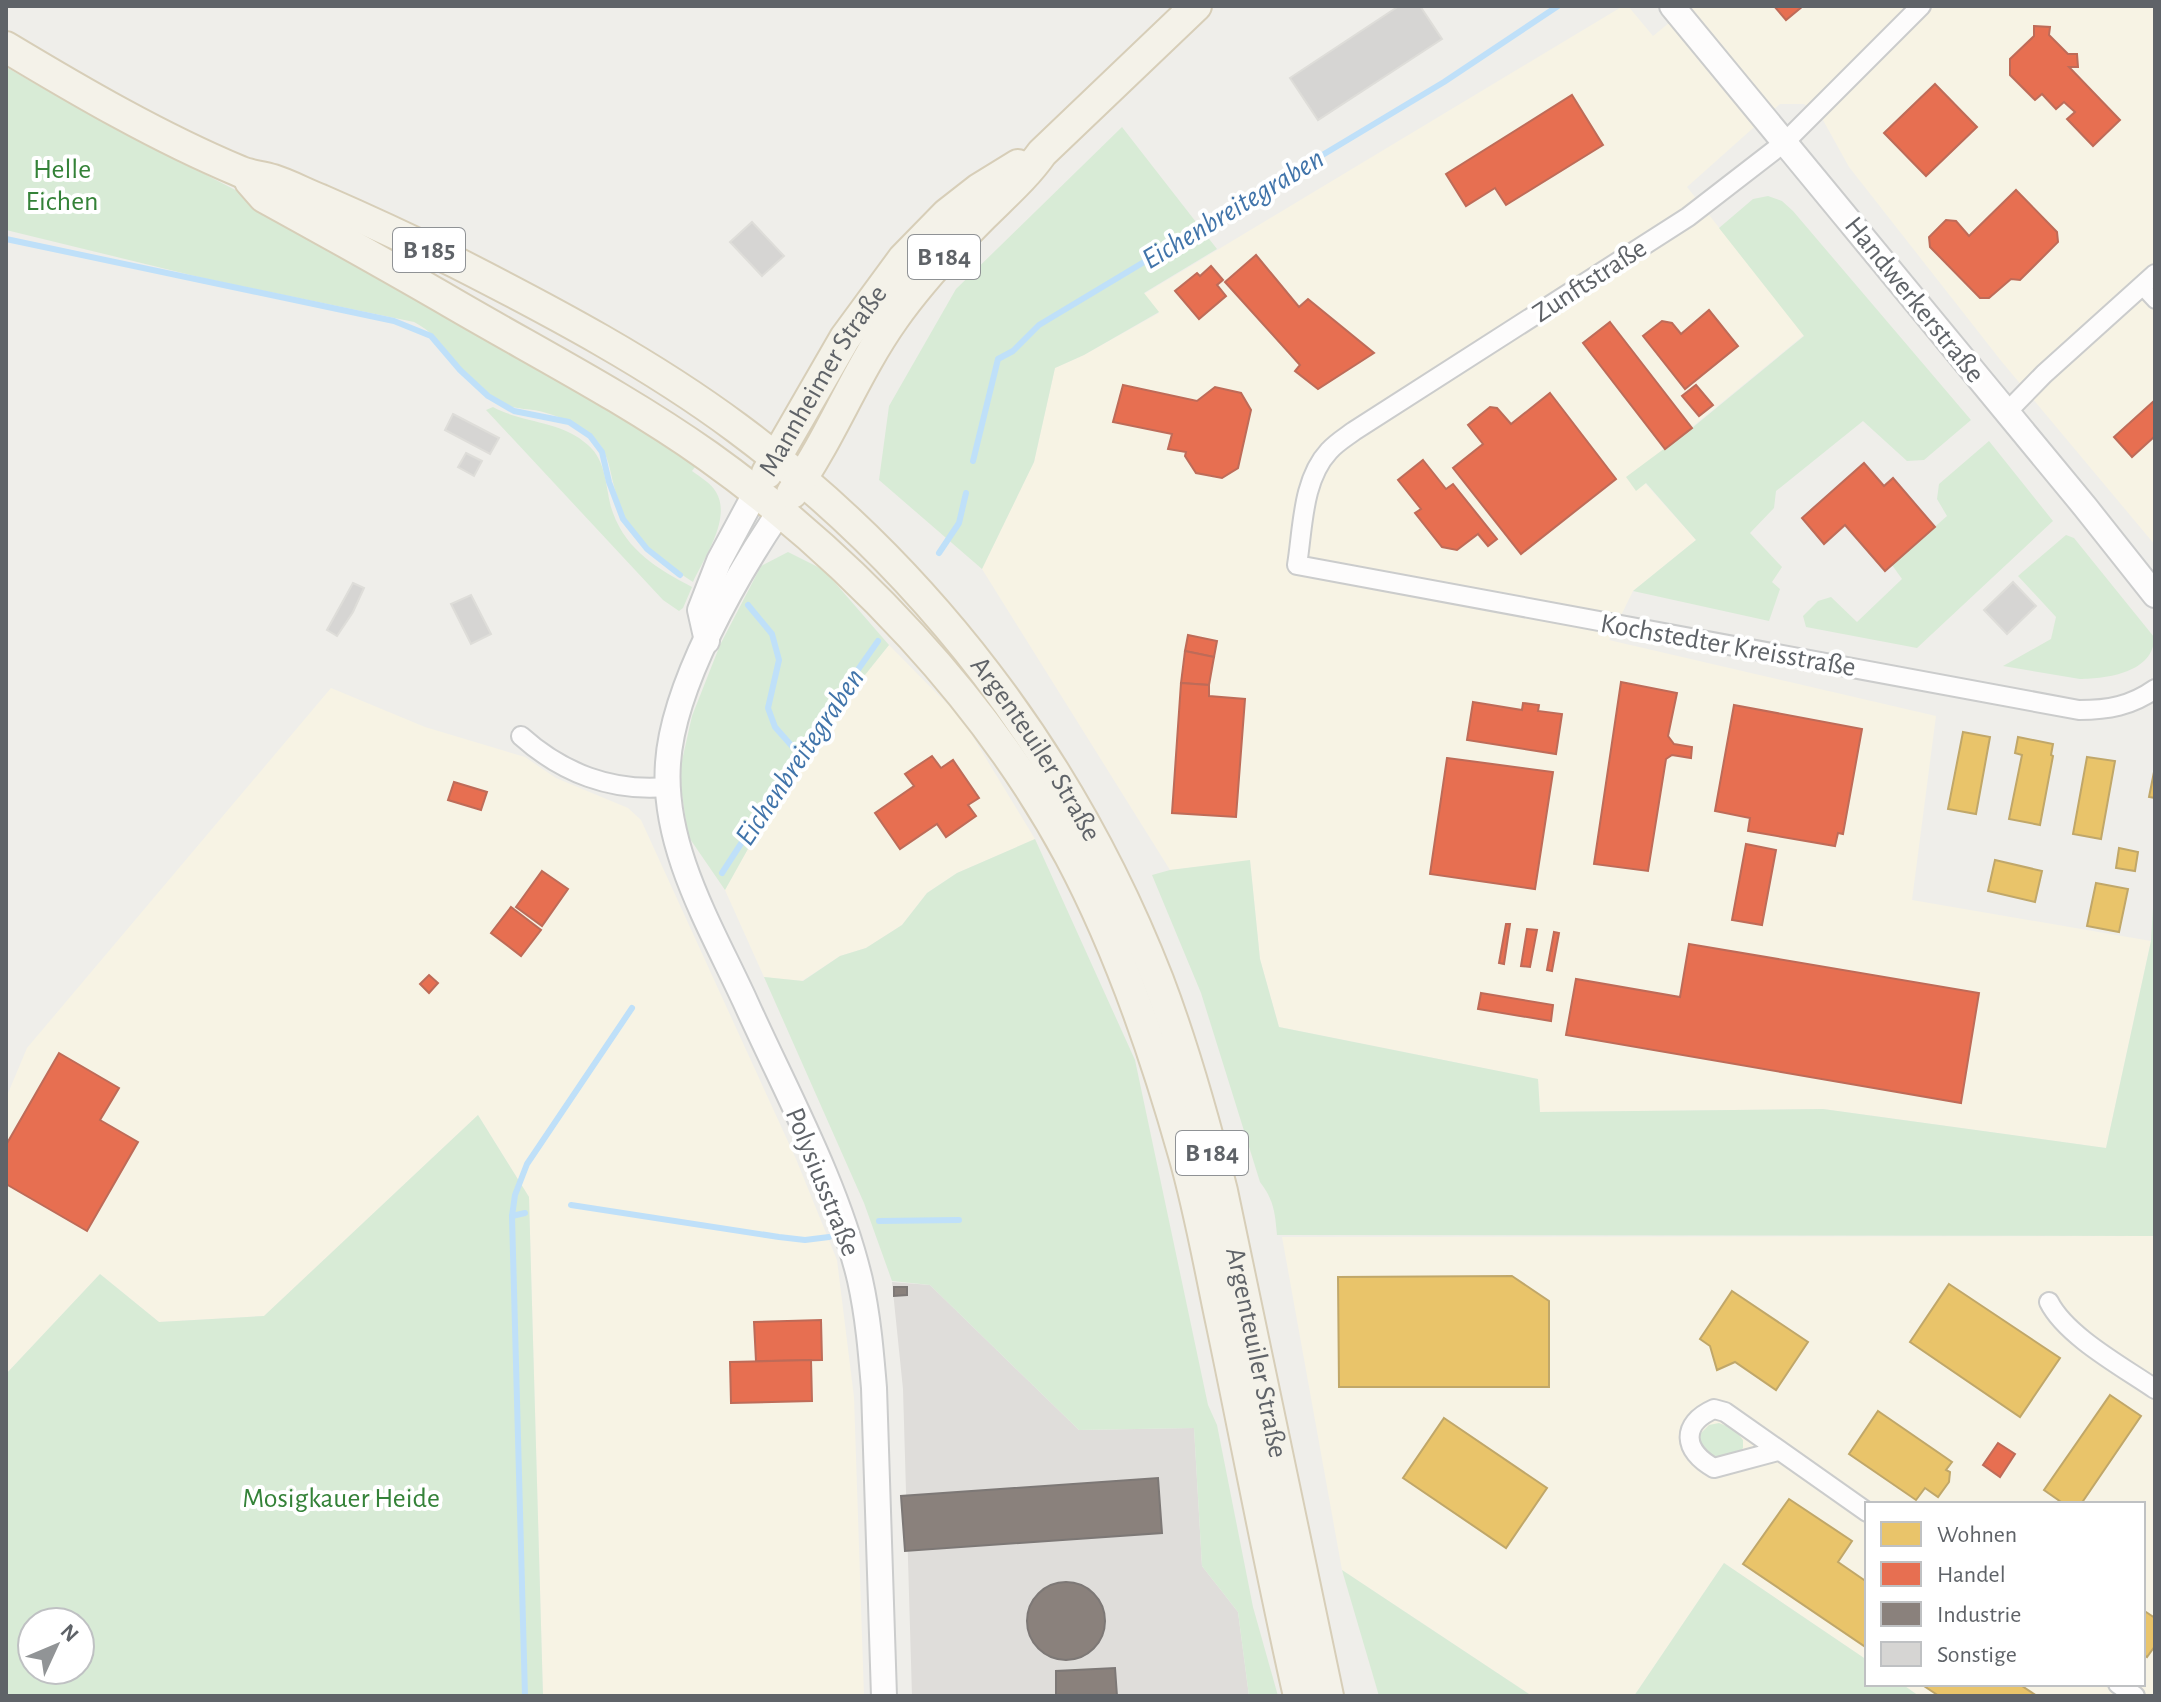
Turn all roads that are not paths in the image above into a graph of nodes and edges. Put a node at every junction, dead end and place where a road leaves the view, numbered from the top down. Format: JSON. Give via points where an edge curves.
{"nodes":[{"id":1,"x":1196,"y":6,"type":"edge"},
{"id":2,"x":1672,"y":6,"type":"edge"},
{"id":3,"x":1921,"y":6,"type":"edge"},
{"id":4,"x":6,"y":47,"type":"edge"},
{"id":5,"x":1785,"y":142,"type":"junction"},
{"id":6,"x":1042,"y":153,"type":"junction"},
{"id":7,"x":243,"y":174,"type":"junction"},
{"id":8,"x":2148,"y":280,"type":"edge"},
{"id":9,"x":2155,"y":301,"type":"edge"},
{"id":10,"x":2007,"y":412,"type":"junction"},
{"id":11,"x":775,"y":458,"type":"junction"},
{"id":12,"x":802,"y":479,"type":"junction"},
{"id":13,"x":756,"y":492,"type":"junction"},
{"id":14,"x":780,"y":511,"type":"junction"},
{"id":15,"x":1297,"y":565,"type":"joint"},
{"id":16,"x":2155,"y":595,"type":"edge"},
{"id":17,"x":707,"y":641,"type":"junction"},
{"id":18,"x":2155,"y":689,"type":"edge"},
{"id":19,"x":521,"y":736,"type":"dead end"},
{"id":20,"x":667,"y":787,"type":"junction"},
{"id":21,"x":2049,"y":1302,"type":"dead end"},
{"id":22,"x":2155,"y":1389,"type":"edge"},
{"id":23,"x":1778,"y":1451,"type":"junction"},
{"id":24,"x":1865,"y":1511,"type":"edge"},
{"id":25,"x":884,"y":1696,"type":"edge"},
{"id":26,"x":1299,"y":1696,"type":"edge"},
{"id":27,"x":1328,"y":1696,"type":"edge"}],
"edges":[{"from":1,"to":6,"type":"main road","name":"Mannheimer Straße","number":"B 184"},
{"from":2,"to":5,"type":"street","name":"Handwerkerstraße"},
{"from":3,"to":5,"type":"street","name":"Zunftstraße"},
{"from":4,"to":7,"type":"main road","name":"Argenteuiler Straße","number":"B 185"},
{"from":5,"to":10,"type":"street","name":"Handwerkerstraße"},
{"from":5,"to":15,"type":"street","name":"Zunftstraße","via":[[1688,217],[1330,450],[1309,492]]},
{"from":6,"to":11,"type":"main road","name":"Mannheimer Straße","number":"B 184","via":[[979,189],[913,248],[852,327]]},
{"from":6,"to":12,"type":"main road","name":"Mannheimer Straße","number":"B 184","via":[[895,316]]},
{"from":7,"to":11,"type":"main road","name":"Argenteuiler Straße","number":"B 185","via":[[273,180],[333,205],[496,284],[658,376]]},
{"from":7,"to":13,"type":"main road","name":"Argenteuiler Straße","number":"B 185","via":[[264,197],[616,394]]},
{"from":8,"to":9,"type":"street"},
{"from":8,"to":10,"type":"street"},
{"from":10,"to":16,"type":"street","name":"Handwerkerstraße"},
{"from":11,"to":12,"type":"main road","name":"Argenteuiler Straße","number":"B 184"},
{"from":11,"to":13,"type":"main road","name":"Mannheimer Straße","number":"B 184"},
{"from":12,"to":14,"type":"main road","name":"Mannheimer Straße","number":"B 184"},
{"from":12,"to":27,"type":"main road","name":"Argenteuiler Straße","number":"B 184","via":[[912,582],[973,655],[1082,819],[1137,932],[1184,1057],[1222,1191]]},
{"from":13,"to":14,"type":"main road","name":"Argenteuiler Straße","number":"B 184"},
{"from":13,"to":17,"type":"street","name":"Polysiusstraße","via":[[700,610]]},
{"from":14,"to":17,"type":"street","name":"Polysiusstraße"},
{"from":14,"to":26,"type":"main road","name":"Argenteuiler Straße","number":"B 184","via":[[888,612],[993,734],[1069,853],[1103,923],[1137,1007],[1185,1160]]},
{"from":15,"to":18,"type":"street","name":"Kochstedter Kreisstraße","via":[[2079,710],[2107,710]]},
{"from":17,"to":20,"type":"street","name":"Polysiusstraße","via":[[679,704]]},
{"from":19,"to":20,"type":"street","via":[[579,775],[631,788]]},
{"from":20,"to":25,"type":"street","name":"Polysiusstraße","via":[[677,848],[819,1162],[860,1280],[872,1352]]},
{"from":21,"to":22,"type":"street","via":[[2068,1328]]},
{"from":23,"to":23,"type":"street","via":[[1714,1409],[1690,1427],[1693,1451],[1714,1468]]},
{"from":23,"to":24,"type":"street"}]}
